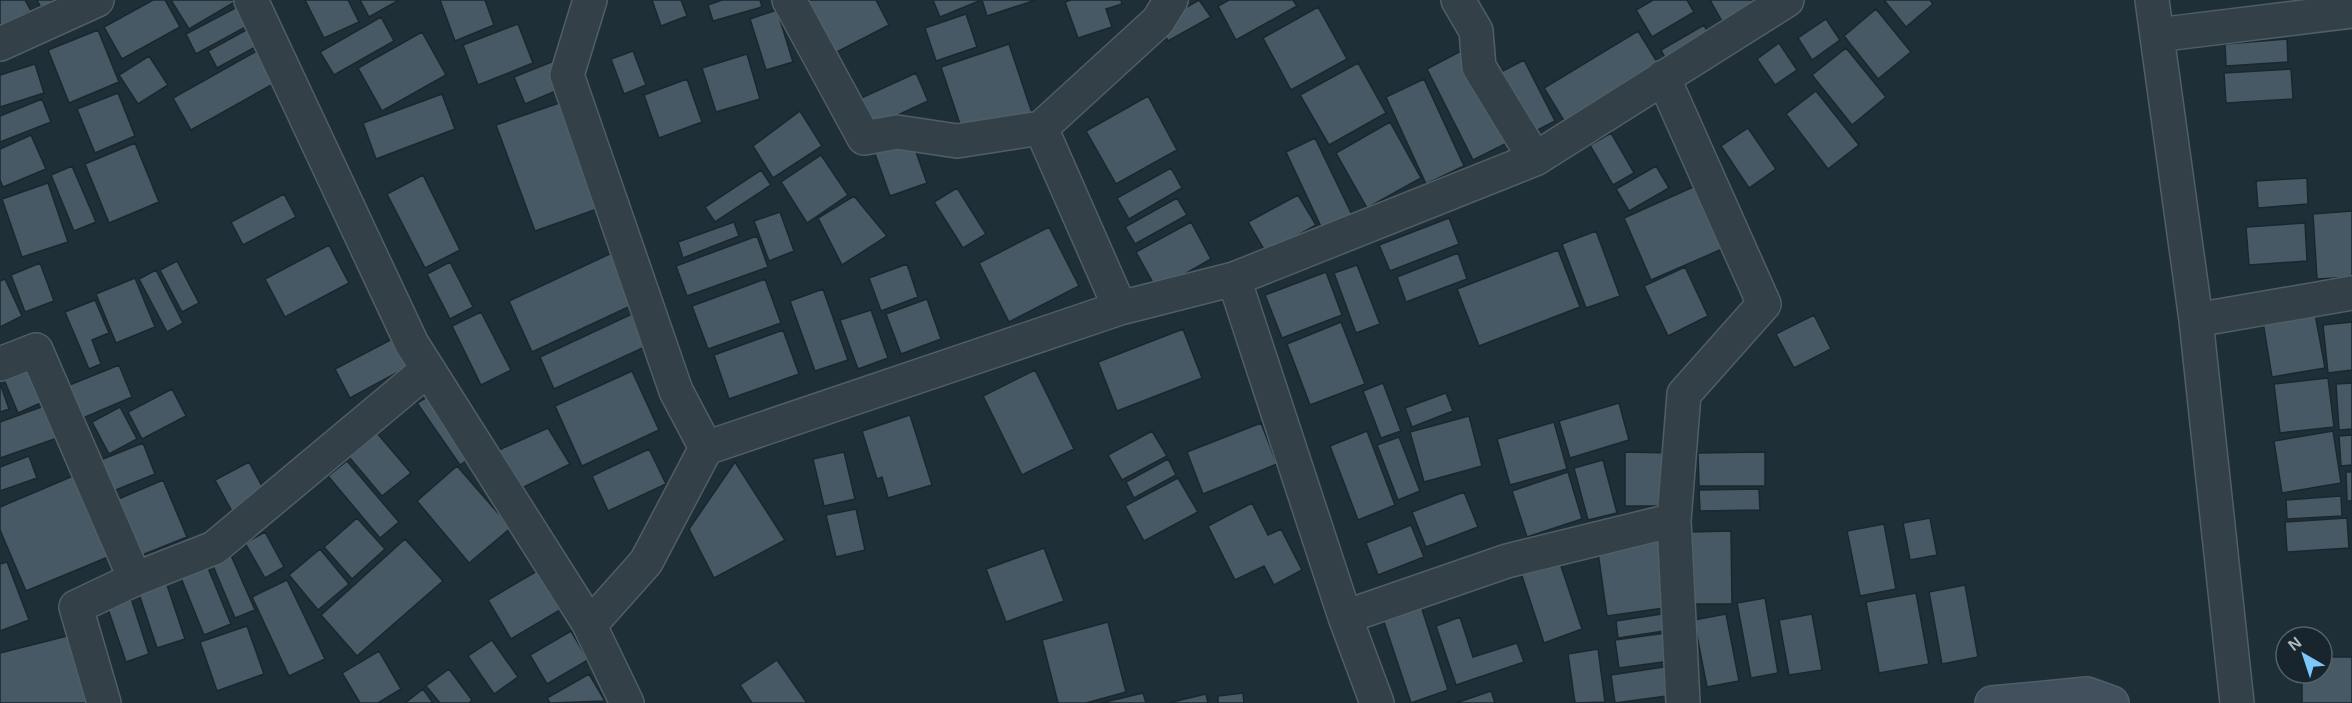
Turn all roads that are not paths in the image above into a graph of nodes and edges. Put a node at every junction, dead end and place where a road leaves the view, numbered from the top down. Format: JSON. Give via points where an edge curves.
{"nodes":[{"id":1,"x":98,"y":0,"type":"edge"},
{"id":2,"x":251,"y":0,"type":"edge"},
{"id":3,"x":590,"y":0,"type":"edge"},
{"id":4,"x":789,"y":0,"type":"edge"},
{"id":5,"x":1171,"y":0,"type":"edge"},
{"id":6,"x":1458,"y":0,"type":"edge"},
{"id":7,"x":1786,"y":0,"type":"edge"},
{"id":8,"x":2152,"y":0,"type":"edge"},
{"id":9,"x":2352,"y":11,"type":"edge"},
{"id":10,"x":2157,"y":35,"type":"junction"},
{"id":11,"x":0,"y":44,"type":"edge"},
{"id":12,"x":1663,"y":77,"type":"junction"},
{"id":13,"x":1041,"y":128,"type":"junction"},
{"id":14,"x":1535,"y":159,"type":"junction"},
{"id":15,"x":1234,"y":279,"type":"junction"},
{"id":16,"x":2352,"y":293,"type":"edge"},
{"id":17,"x":1120,"y":308,"type":"junction"},
{"id":18,"x":2196,"y":320,"type":"junction"},
{"id":19,"x":2,"y":360,"type":"edge"},
{"id":20,"x":428,"y":370,"type":"junction"},
{"id":21,"x":706,"y":448,"type":"junction"},
{"id":22,"x":1674,"y":520,"type":"junction"},
{"id":23,"x":135,"y":579,"type":"junction"},
{"id":24,"x":1345,"y":617,"type":"junction"},
{"id":25,"x":588,"y":622,"type":"junction"},
{"id":26,"x":2096,"y":700,"type":"edge"},
{"id":27,"x":104,"y":703,"type":"edge"},
{"id":28,"x":627,"y":703,"type":"edge"},
{"id":29,"x":1377,"y":703,"type":"edge"},
{"id":30,"x":1683,"y":703,"type":"edge"},
{"id":31,"x":1992,"y":703,"type":"edge"},
{"id":32,"x":2237,"y":703,"type":"edge"}],
"edges":[{"from":1,"to":11,"type":"street"},
{"from":2,"to":20,"type":"street","via":[[412,344]]},
{"from":3,"to":21,"type":"street","via":[[567,75],[676,391]]},
{"from":4,"to":13,"type":"street","via":[[864,138],[897,132],[957,141]]},
{"from":5,"to":13,"type":"street","via":[[1158,21]]},
{"from":6,"to":14,"type":"street","via":[[1476,31],[1479,67]]},
{"from":7,"to":12,"type":"street"},
{"from":8,"to":10,"type":"street"},
{"from":9,"to":10,"type":"street"},
{"from":10,"to":18,"type":"street"},
{"from":12,"to":14,"type":"street"},
{"from":12,"to":22,"type":"street","via":[[1764,304],[1684,394]]},
{"from":13,"to":17,"type":"street"},
{"from":14,"to":15,"type":"street"},
{"from":15,"to":17,"type":"street"},
{"from":15,"to":24,"type":"street"},
{"from":16,"to":18,"type":"street"},
{"from":17,"to":21,"type":"street"},
{"from":18,"to":32,"type":"street"},
{"from":19,"to":23,"type":"street","via":[[36,350]]},
{"from":20,"to":23,"type":"street","via":[[214,548]]},
{"from":20,"to":25,"type":"street"},
{"from":21,"to":25,"type":"street","via":[[646,562]]},
{"from":22,"to":24,"type":"street","via":[[1507,561]]},
{"from":22,"to":30,"type":"street"},
{"from":23,"to":27,"type":"street","via":[[76,607]]},
{"from":24,"to":29,"type":"street"},
{"from":25,"to":28,"type":"street"},
{"from":26,"to":31,"type":"main road"}]}
